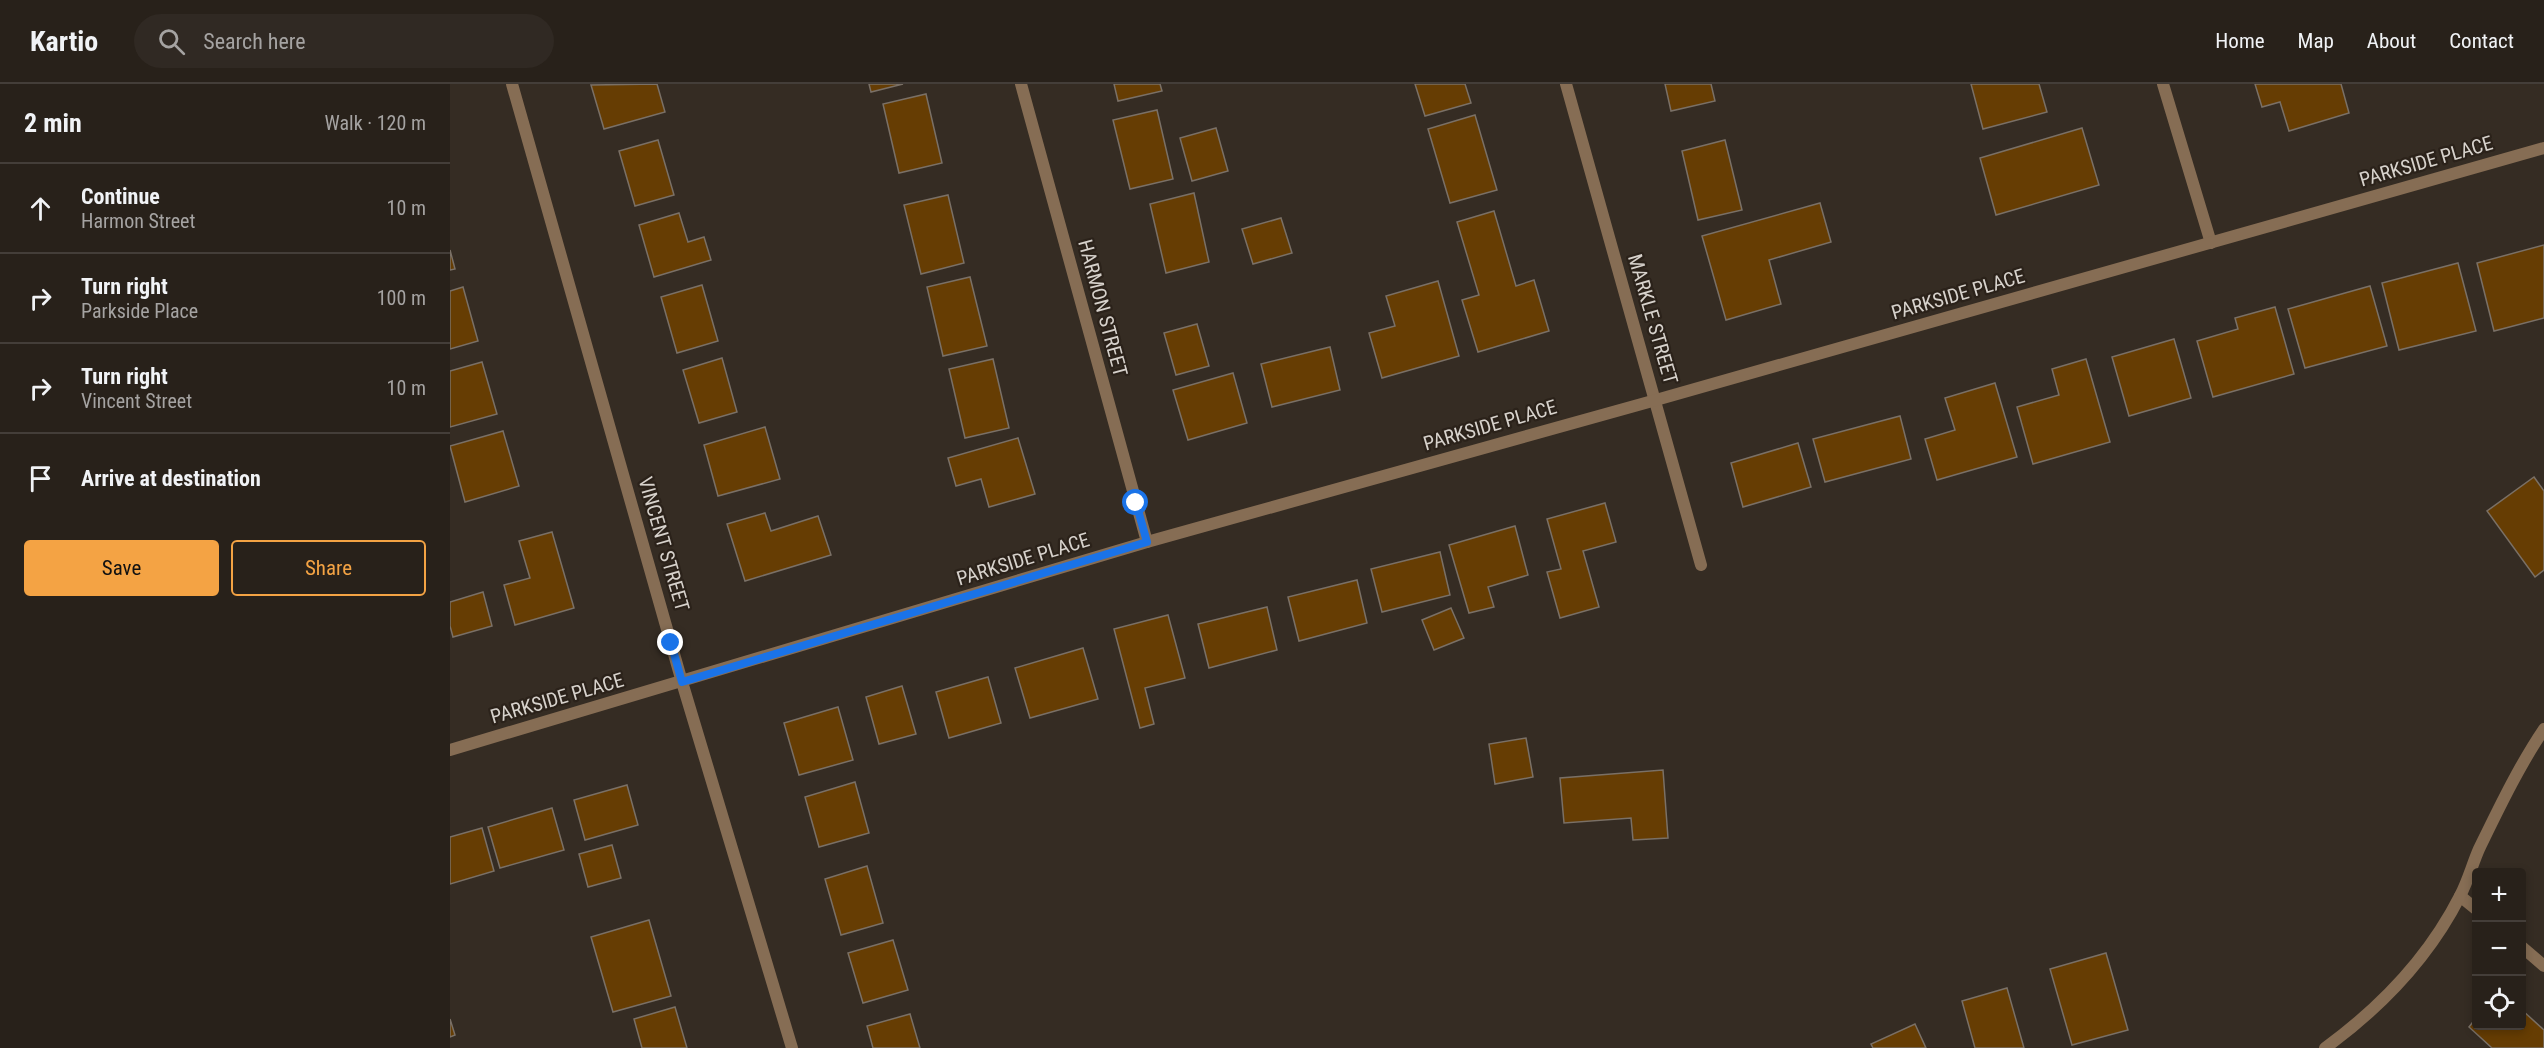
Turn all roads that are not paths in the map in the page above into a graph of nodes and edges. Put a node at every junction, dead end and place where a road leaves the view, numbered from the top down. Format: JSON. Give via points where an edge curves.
{"nodes":[{"id":1,"x":512,"y":84,"type":"edge"},
{"id":2,"x":1021,"y":84,"type":"edge"},
{"id":3,"x":1566,"y":84,"type":"edge"},
{"id":4,"x":2163,"y":84,"type":"edge"},
{"id":5,"x":2544,"y":148,"type":"edge"},
{"id":6,"x":2211,"y":243,"type":"junction"},
{"id":7,"x":1656,"y":400,"type":"junction"},
{"id":8,"x":1147,"y":542,"type":"junction"},
{"id":9,"x":1701,"y":565,"type":"dead end"},
{"id":10,"x":682,"y":682,"type":"junction"},
{"id":11,"x":2544,"y":729,"type":"edge"},
{"id":12,"x":450,"y":750,"type":"edge"},
{"id":13,"x":2460,"y":896,"type":"junction"},
{"id":14,"x":2472,"y":906,"type":"edge"},
{"id":15,"x":2526,"y":950,"type":"edge"},
{"id":16,"x":2544,"y":966,"type":"edge"},
{"id":17,"x":792,"y":1048,"type":"edge"},
{"id":18,"x":2325,"y":1048,"type":"edge"}],
"edges":[{"from":1,"to":10,"type":"street","name":"VINCENT STREET"},
{"from":2,"to":8,"type":"street","name":"HARMON STREET"},
{"from":3,"to":7,"type":"street","name":"MARKLE STREET"},
{"from":4,"to":6,"type":"street"},
{"from":5,"to":6,"type":"street","name":"PARKSIDE PLACE"},
{"from":6,"to":7,"type":"street","name":"PARKSIDE PLACE"},
{"from":7,"to":8,"type":"street","name":"PARKSIDE PLACE"},
{"from":7,"to":9,"type":"street","name":"MARKLE STREET"},
{"from":8,"to":10,"type":"street","name":"PARKSIDE PLACE"},
{"from":10,"to":12,"type":"street","name":"PARKSIDE PLACE"},
{"from":10,"to":17,"type":"street","name":"VINCENT STREET"},
{"from":11,"to":13,"type":"street","via":[[2505,796]]},
{"from":13,"to":14,"type":"street"},
{"from":13,"to":18,"type":"street","via":[[2435,936],[2387,996]]},
{"from":15,"to":16,"type":"street"}]}
